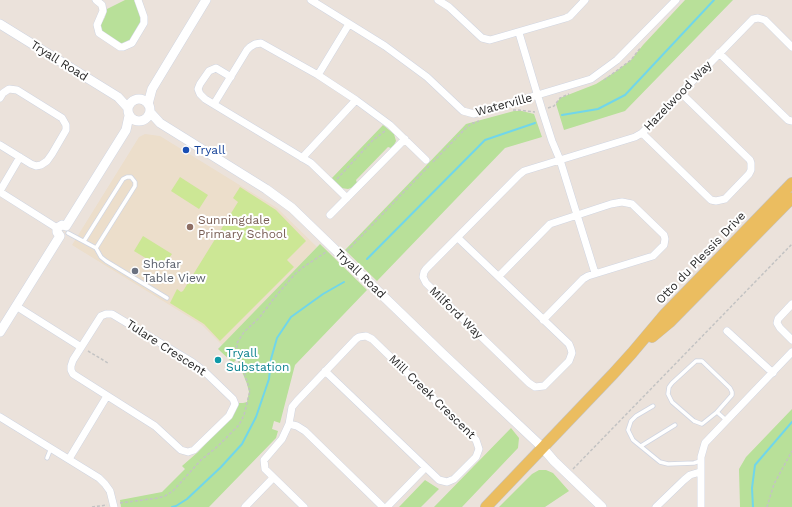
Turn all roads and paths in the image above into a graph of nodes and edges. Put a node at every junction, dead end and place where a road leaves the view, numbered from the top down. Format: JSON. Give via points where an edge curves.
{"nodes":[{"id":1,"x":96,"y":0,"type":"edge"},
{"id":2,"x":138,"y":0,"type":"edge"},
{"id":3,"x":206,"y":0,"type":"edge"},
{"id":4,"x":311,"y":0,"type":"edge"},
{"id":5,"x":438,"y":0,"type":"edge"},
{"id":6,"x":585,"y":0,"type":"edge"},
{"id":7,"x":676,"y":0,"type":"edge"},
{"id":8,"x":451,"y":3,"type":"edge"},
{"id":9,"x":0,"y":24,"type":"edge"},
{"id":10,"x":349,"y":24,"type":"junction"},
{"id":11,"x":519,"y":33,"type":"junction"},
{"id":12,"x":643,"y":45,"type":"dead end"},
{"id":13,"x":792,"y":46,"type":"edge"},
{"id":14,"x":719,"y":53,"type":"junction"},
{"id":15,"x":318,"y":75,"type":"junction"},
{"id":16,"x":231,"y":76,"type":"junction"},
{"id":17,"x":602,"y":81,"type":"dead end"},
{"id":18,"x":152,"y":89,"type":"junction"},
{"id":19,"x":571,"y":93,"type":"dead end"},
{"id":20,"x":682,"y":94,"type":"junction"},
{"id":21,"x":538,"y":96,"type":"junction"},
{"id":22,"x":118,"y":97,"type":"junction"},
{"id":23,"x":0,"y":98,"type":"edge"},
{"id":24,"x":136,"y":99,"type":"junction"},
{"id":25,"x":356,"y":100,"type":"junction"},
{"id":26,"x":214,"y":104,"type":"junction"},
{"id":27,"x":149,"y":108,"type":"junction"},
{"id":28,"x":542,"y":110,"type":"junction"},
{"id":29,"x":509,"y":111,"type":"dead end"},
{"id":30,"x":128,"y":112,"type":"junction"},
{"id":31,"x":142,"y":120,"type":"junction"},
{"id":32,"x":479,"y":121,"type":"dead end"},
{"id":33,"x":792,"y":121,"type":"edge"},
{"id":34,"x":160,"y":123,"type":"junction"},
{"id":35,"x":390,"y":125,"type":"junction"},
{"id":36,"x":126,"y":130,"type":"junction"},
{"id":37,"x":642,"y":133,"type":"junction"},
{"id":38,"x":405,"y":139,"type":"junction"},
{"id":39,"x":0,"y":145,"type":"edge"},
{"id":40,"x":20,"y":158,"type":"junction"},
{"id":41,"x":302,"y":158,"type":"junction"},
{"id":42,"x":426,"y":160,"type":"dead end"},
{"id":43,"x":560,"y":160,"type":"junction"},
{"id":44,"x":792,"y":183,"type":"edge"},
{"id":45,"x":332,"y":184,"type":"junction"},
{"id":46,"x":0,"y":192,"type":"edge"},
{"id":47,"x":346,"y":198,"type":"junction"},
{"id":48,"x":792,"y":198,"type":"edge"},
{"id":49,"x":578,"y":214,"type":"junction"},
{"id":50,"x":330,"y":215,"type":"dead end"},
{"id":51,"x":63,"y":231,"type":"junction"},
{"id":52,"x":458,"y":238,"type":"junction"},
{"id":53,"x":84,"y":241,"type":"junction"},
{"id":54,"x":792,"y":244,"type":"edge"},
{"id":55,"x":96,"y":248,"type":"junction"},
{"id":56,"x":346,"y":252,"type":"dead end"},
{"id":57,"x":596,"y":273,"type":"junction"},
{"id":58,"x":499,"y":276,"type":"junction"},
{"id":59,"x":167,"y":298,"type":"dead end"},
{"id":60,"x":792,"y":304,"type":"edge"},
{"id":61,"x":16,"y":306,"type":"junction"},
{"id":62,"x":543,"y":320,"type":"junction"},
{"id":63,"x":727,"y":331,"type":"dead end"},
{"id":64,"x":0,"y":332,"type":"edge"},
{"id":65,"x":792,"y":340,"type":"edge"},
{"id":66,"x":81,"y":347,"type":"junction"},
{"id":67,"x":792,"y":352,"type":"edge"},
{"id":68,"x":632,"y":353,"type":"junction"},
{"id":69,"x":108,"y":363,"type":"dead end"},
{"id":70,"x":325,"y":371,"type":"junction"},
{"id":71,"x":772,"y":373,"type":"junction"},
{"id":72,"x":107,"y":396,"type":"junction"},
{"id":73,"x":653,"y":406,"type":"dead end"},
{"id":74,"x":717,"y":412,"type":"junction"},
{"id":75,"x":0,"y":417,"type":"edge"},
{"id":76,"x":726,"y":420,"type":"junction"},
{"id":77,"x":289,"y":424,"type":"junction"},
{"id":78,"x":676,"y":426,"type":"dead end"},
{"id":79,"x":640,"y":446,"type":"junction"},
{"id":80,"x":542,"y":447,"type":"junction"},
{"id":81,"x":51,"y":448,"type":"junction"},
{"id":82,"x":792,"y":451,"type":"edge"},
{"id":83,"x":47,"y":458,"type":"dead end"},
{"id":84,"x":69,"y":459,"type":"junction"},
{"id":85,"x":700,"y":461,"type":"junction"},
{"id":86,"x":425,"y":468,"type":"junction"},
{"id":87,"x":572,"y":471,"type":"dead end"},
{"id":88,"x":700,"y":472,"type":"junction"},
{"id":89,"x":273,"y":478,"type":"junction"},
{"id":90,"x":114,"y":507,"type":"edge"},
{"id":91,"x":245,"y":507,"type":"edge"},
{"id":92,"x":304,"y":507,"type":"edge"},
{"id":93,"x":383,"y":507,"type":"edge"},
{"id":94,"x":386,"y":507,"type":"edge"},
{"id":95,"x":486,"y":507,"type":"edge"},
{"id":96,"x":602,"y":507,"type":"edge"},
{"id":97,"x":656,"y":507,"type":"edge"},
{"id":98,"x":701,"y":507,"type":"edge"},
{"id":99,"x":767,"y":507,"type":"edge"}],
"edges":[{"from":1,"to":2,"type":"street","via":[[103,13],[97,25],[99,33],[120,47],[132,43],[144,23]]},
{"from":3,"to":18,"type":"street"},
{"from":4,"to":10,"type":"street","name":"Waterville"},
{"from":5,"to":8,"type":"street"},
{"from":6,"to":11,"type":"street","via":[[568,17]]},
{"from":7,"to":21,"type":"street","name":"Waterville","via":[[617,60],[597,76]]},
{"from":8,"to":11,"type":"street","via":[[484,39],[493,40]]},
{"from":9,"to":22,"type":"street","name":"Tryall Road"},
{"from":10,"to":15,"type":"street"},
{"from":10,"to":21,"type":"street","name":"Waterville","via":[[409,63],[467,113],[474,114]]},
{"from":11,"to":21,"type":"street"},
{"from":12,"to":17,"type":"path","via":[[631,60]]},
{"from":13,"to":14,"type":"street","name":"Hazelwood Way","via":[[765,20],[758,18],[751,21]]},
{"from":14,"to":20,"type":"street","name":"Hazelwood Way"},
{"from":14,"to":33,"type":"street"},
{"from":15,"to":16,"type":"street","via":[[261,43],[250,47]]},
{"from":15,"to":25,"type":"street"},
{"from":16,"to":26,"type":"street"},
{"from":16,"to":26,"type":"street","via":[[216,68],[205,75],[198,88],[200,94]]},
{"from":18,"to":24,"type":"street"},
{"from":18,"to":27,"type":"street"},
{"from":19,"to":28,"type":"path","via":[[554,106]]},
{"from":20,"to":37,"type":"street","name":"Hazelwood Way"},
{"from":20,"to":37,"type":"street","via":[[750,160],[749,174],[725,199],[711,200]]},
{"from":21,"to":28,"type":"street"},
{"from":22,"to":24,"type":"street","name":"Tryall Road"},
{"from":22,"to":30,"type":"street","name":"Tryall Road"},
{"from":23,"to":40,"type":"street","via":[[9,89],[17,90],[62,118],[66,125],[66,130],[43,164],[36,166]]},
{"from":24,"to":27,"type":"street","via":[[144,100]]},
{"from":24,"to":30,"type":"street","via":[[130,103]]},
{"from":25,"to":35,"type":"street"},
{"from":25,"to":41,"type":"street"},
{"from":26,"to":41,"type":"street"},
{"from":27,"to":31,"type":"street","via":[[148,116]]},
{"from":27,"to":34,"type":"street","name":"Tryall Road"},
{"from":28,"to":29,"type":"path","via":[[533,113]]},
{"from":28,"to":43,"type":"street"},
{"from":30,"to":31,"type":"street","via":[[133,120]]},
{"from":30,"to":36,"type":"street"},
{"from":31,"to":34,"type":"street","name":"Tryall Road"},
{"from":31,"to":36,"type":"street"},
{"from":32,"to":56,"type":"path","via":[[465,129]]},
{"from":34,"to":80,"type":"street","name":"Tryall Road","via":[[292,208]]},
{"from":35,"to":38,"type":"street"},
{"from":35,"to":45,"type":"path"},
{"from":36,"to":51,"type":"street"},
{"from":37,"to":43,"type":"street","name":"Hazelwood Way"},
{"from":38,"to":42,"type":"street"},
{"from":38,"to":47,"type":"street"},
{"from":39,"to":40,"type":"street"},
{"from":40,"to":46,"type":"street"},
{"from":41,"to":45,"type":"street"},
{"from":43,"to":49,"type":"street"},
{"from":43,"to":52,"type":"street","name":"Milford Way","via":[[519,174]]},
{"from":44,"to":68,"type":"main road","name":"Otto du Plessis Drive","via":[[664,315]]},
{"from":45,"to":47,"type":"street"},
{"from":46,"to":51,"type":"street"},
{"from":47,"to":50,"type":"street"},
{"from":48,"to":68,"type":"main road","name":"Otto du Plessis Drive","via":[[670,322]]},
{"from":49,"to":57,"type":"street"},
{"from":49,"to":57,"type":"street","via":[[626,202],[637,208],[665,236],[664,245],[653,256]]},
{"from":49,"to":58,"type":"street","via":[[550,224]]},
{"from":51,"to":53,"type":"lane"},
{"from":51,"to":61,"type":"street"},
{"from":52,"to":58,"type":"street"},
{"from":52,"to":62,"type":"street","name":"Milford Way","via":[[424,272],[426,283],[532,386],[539,388],[569,361],[572,353],[569,344]]},
{"from":53,"to":55,"type":"lane"},
{"from":53,"to":55,"type":"lane","via":[[123,179],[131,178],[135,186]]},
{"from":54,"to":87,"type":"path"},
{"from":55,"to":59,"type":"lane","via":[[106,261]]},
{"from":57,"to":62,"type":"street","via":[[583,279]]},
{"from":58,"to":62,"type":"street"},
{"from":60,"to":65,"type":"street","via":[[777,323]]},
{"from":61,"to":64,"type":"street"},
{"from":61,"to":66,"type":"street"},
{"from":63,"to":71,"type":"street"},
{"from":66,"to":69,"type":"path"},
{"from":66,"to":72,"type":"street","via":[[71,366],[73,374]]},
{"from":66,"to":72,"type":"street","name":"Tulare Crescent","via":[[101,316],[112,314],[205,372],[229,394],[235,404],[228,416],[194,450],[188,452],[181,450],[156,426]]},
{"from":67,"to":71,"type":"street"},
{"from":68,"to":80,"type":"main road","name":"Otto du Plessis Drive"},
{"from":70,"to":77,"type":"street","via":[[292,407]]},
{"from":70,"to":86,"type":"street","name":"Mill Creek Crescent"},
{"from":70,"to":86,"type":"street","name":"Mill Creek Crescent","via":[[356,339],[362,336],[372,339],[478,442],[477,454],[452,480],[441,482]]},
{"from":71,"to":76,"type":"street"},
{"from":72,"to":84,"type":"street"},
{"from":73,"to":79,"type":"lane","via":[[630,421],[629,434]]},
{"from":74,"to":74,"type":"lane","via":[[732,395],[732,390],[702,361],[696,361],[669,386],[670,398],[699,424],[703,424]]},
{"from":74,"to":76,"type":"lane"},
{"from":75,"to":81,"type":"street"},
{"from":76,"to":85,"type":"street","via":[[706,444]]},
{"from":77,"to":89,"type":"street","via":[[282,439],[264,460],[265,469]]},
{"from":77,"to":93,"type":"street","via":[[305,431]]},
{"from":78,"to":79,"type":"lane"},
{"from":79,"to":85,"type":"lane","via":[[660,462],[668,464]]},
{"from":80,"to":95,"type":"main road","name":"Otto du Plessis Drive"},
{"from":80,"to":96,"type":"street","name":"Tryall Road"},
{"from":81,"to":83,"type":"lane"},
{"from":81,"to":84,"type":"street"},
{"from":82,"to":99,"type":"path","via":[[774,484]]},
{"from":84,"to":90,"type":"street","via":[[105,484]]},
{"from":85,"to":88,"type":"street"},
{"from":86,"to":94,"type":"street"},
{"from":88,"to":97,"type":"street","via":[[686,478]]},
{"from":88,"to":98,"type":"street"},
{"from":89,"to":91,"type":"street"},
{"from":89,"to":92,"type":"street"}]}
